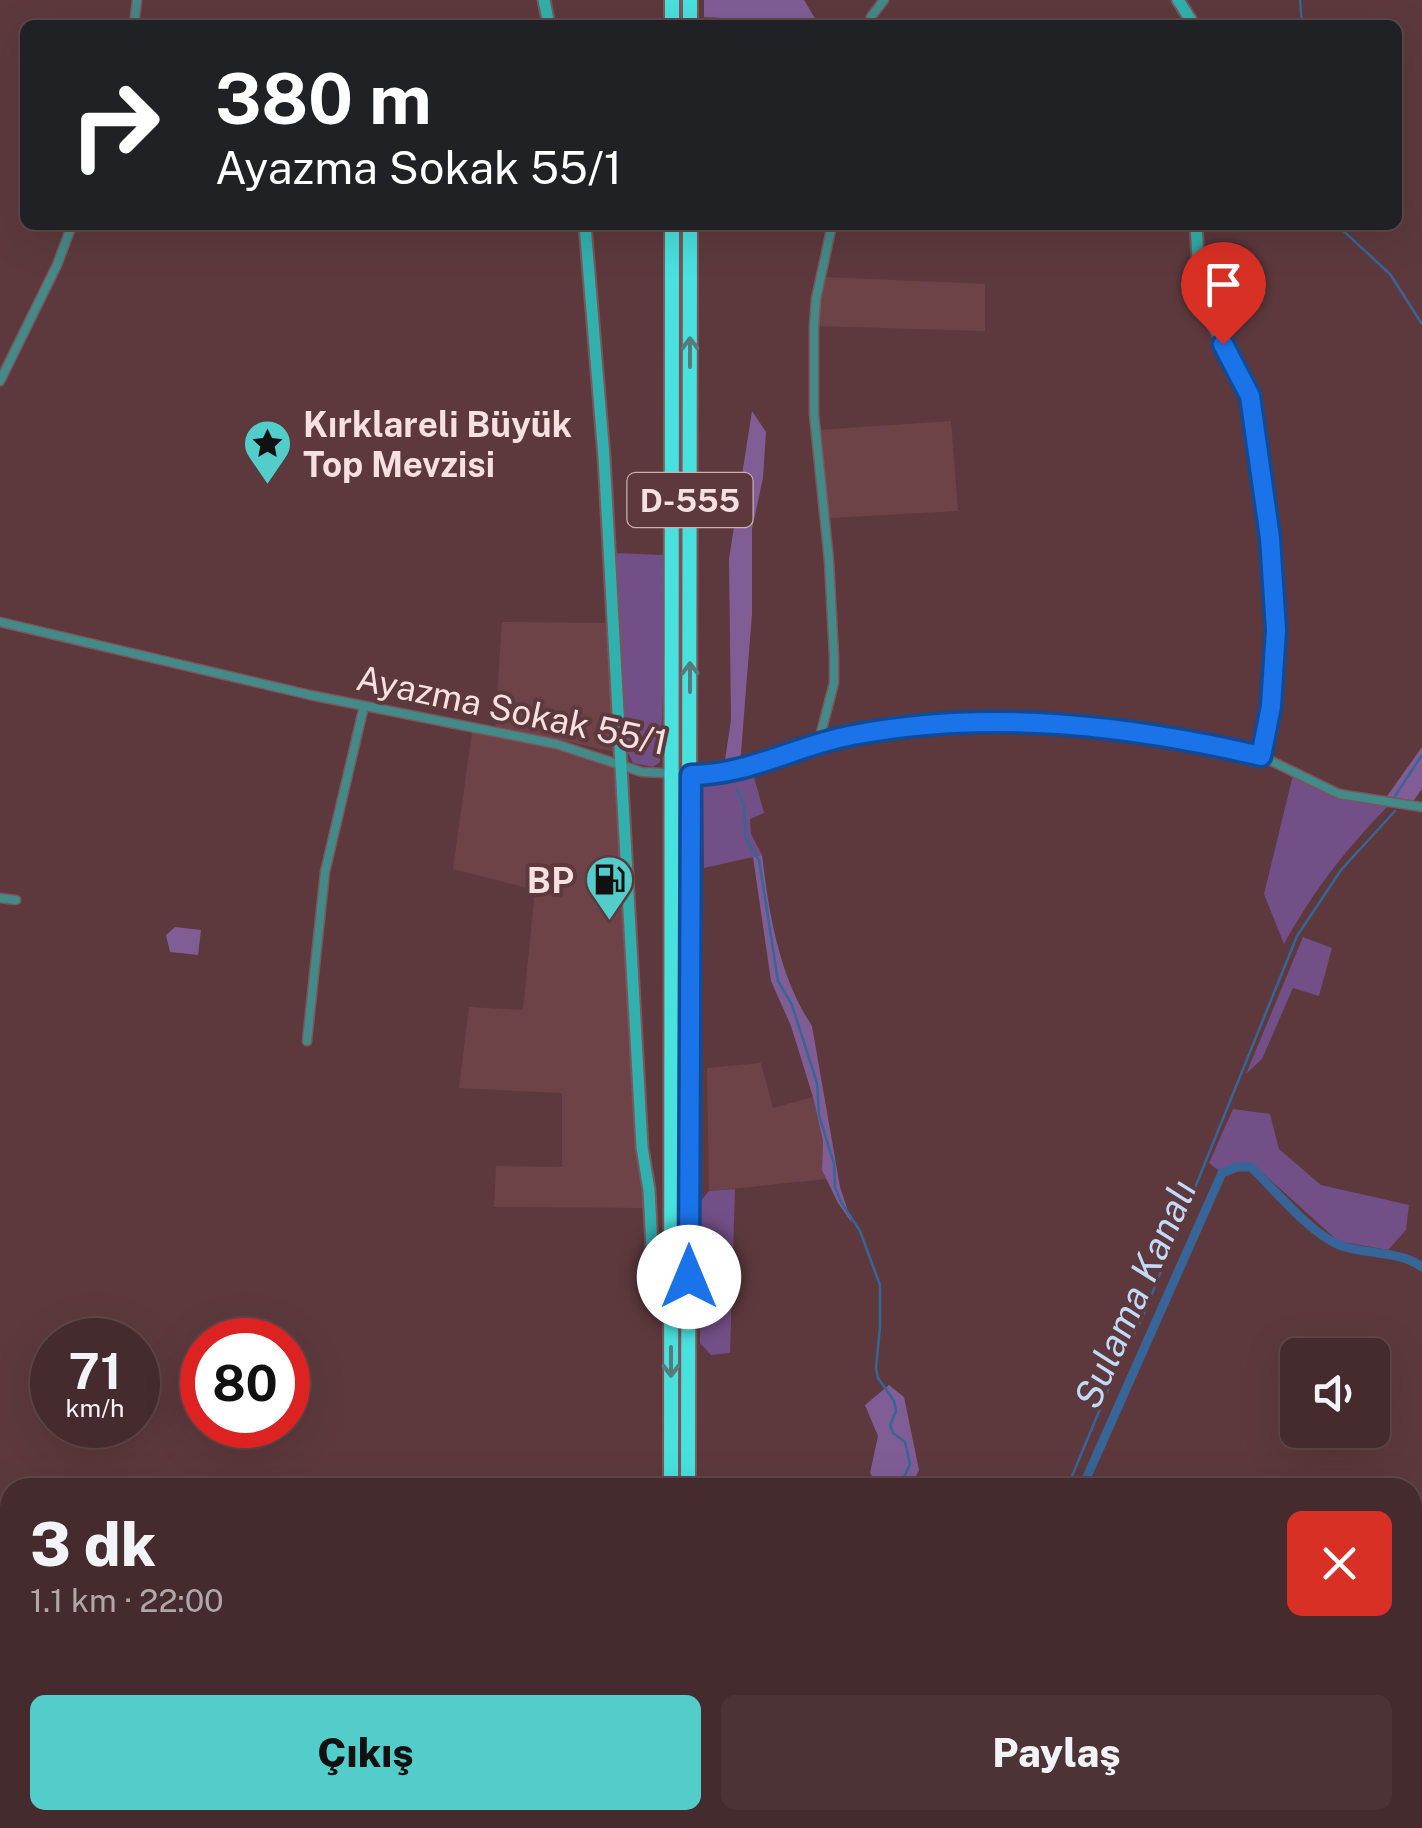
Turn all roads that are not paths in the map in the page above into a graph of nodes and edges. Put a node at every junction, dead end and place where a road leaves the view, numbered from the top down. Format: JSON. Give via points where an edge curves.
{"nodes":[{"id":1,"x":70,"y":230,"type":"edge"},
{"id":2,"x":585,"y":230,"type":"edge"},
{"id":3,"x":672,"y":230,"type":"edge"},
{"id":4,"x":690,"y":230,"type":"edge"},
{"id":5,"x":831,"y":230,"type":"edge"},
{"id":6,"x":1196,"y":230,"type":"edge"},
{"id":7,"x":0,"y":380,"type":"edge"},
{"id":8,"x":0,"y":622,"type":"edge"},
{"id":9,"x":364,"y":706,"type":"junction"},
{"id":10,"x":818,"y":744,"type":"junction"},
{"id":11,"x":1261,"y":756,"type":"junction"},
{"id":12,"x":620,"y":762,"type":"junction"},
{"id":13,"x":672,"y":775,"type":"junction"},
{"id":14,"x":691,"y":775,"type":"junction"},
{"id":15,"x":1422,"y":807,"type":"edge"},
{"id":16,"x":0,"y":898,"type":"edge"},
{"id":17,"x":16,"y":900,"type":"dead end"},
{"id":18,"x":307,"y":1041,"type":"dead end"},
{"id":19,"x":671,"y":1321,"type":"junction"},
{"id":20,"x":672,"y":1478,"type":"edge"},
{"id":21,"x":688,"y":1478,"type":"edge"}],
"edges":[{"from":1,"to":7,"type":"street"},
{"from":2,"to":12,"type":"street"},
{"from":3,"to":13,"type":"highway","number":"D-555"},
{"from":14,"to":4,"type":"highway","number":"D-555","one_way":true},
{"from":5,"to":10,"type":"street","via":[[814,326],[814,414],[834,684]]},
{"from":6,"to":11,"type":"street","via":[[1207,309],[1250,396],[1261,459],[1276,630]]},
{"from":8,"to":9,"type":"street","name":"Ayazma Sokak 55/1"},
{"from":9,"to":12,"type":"street","name":"Ayazma Sokak 55/1"},
{"from":9,"to":18,"type":"street","via":[[325,872]]},
{"from":10,"to":11,"type":"street","name":"Ayazma Sokak 55/1","via":[[888,729],[1048,722]]},
{"from":10,"to":14,"type":"street","name":"Ayazma Sokak 55/1","via":[[758,766]]},
{"from":11,"to":15,"type":"street","name":"Ayazma Sokak 55/1","via":[[1339,794]]},
{"from":12,"to":13,"type":"street","name":"Ayazma Sokak 55/1"},
{"from":12,"to":19,"type":"street","via":[[656,1304]]},
{"from":13,"to":14,"type":"street","name":"Ayazma Sokak 55/1"},
{"from":13,"to":19,"type":"highway"},
{"from":14,"to":21,"type":"highway"},
{"from":16,"to":17,"type":"street"},
{"from":19,"to":20,"type":"highway","one_way":true}]}
